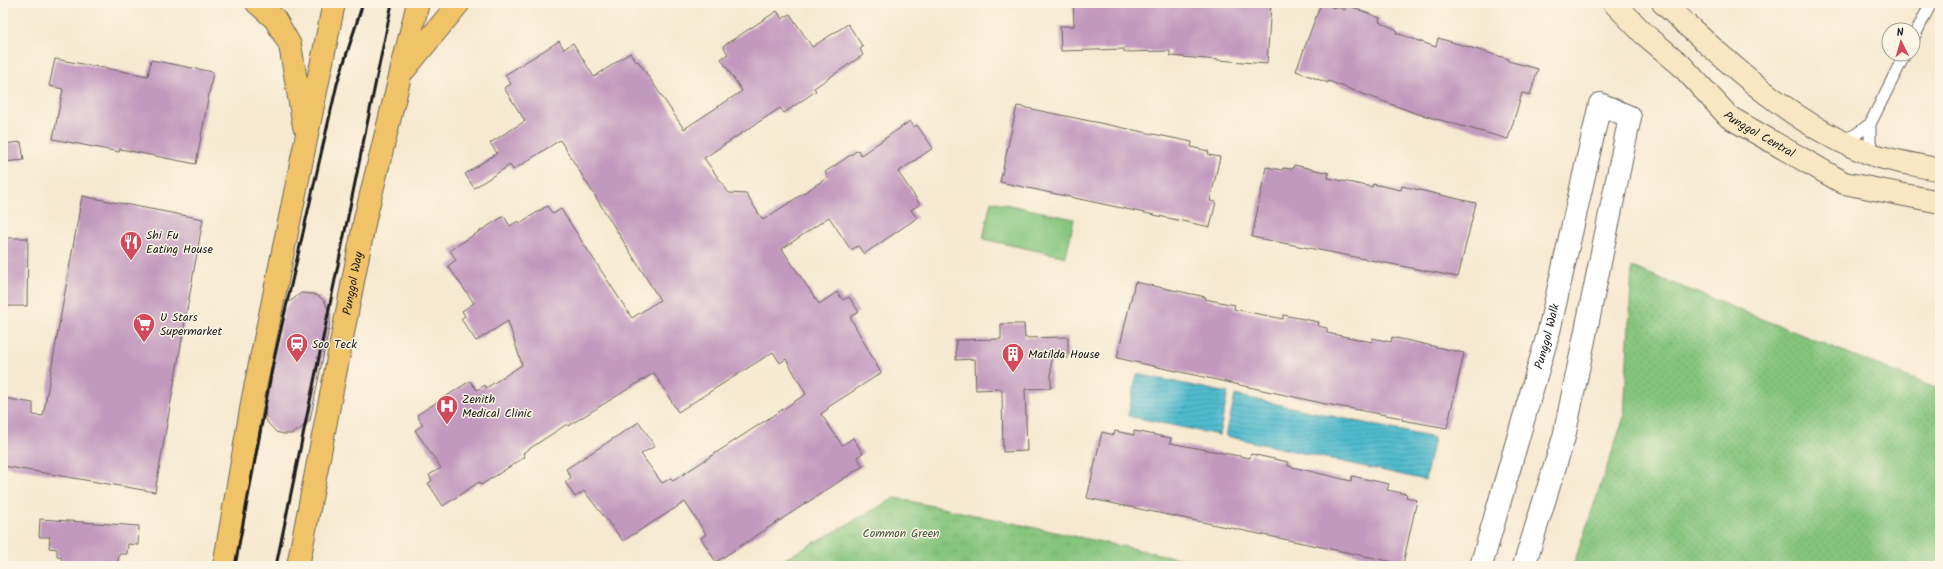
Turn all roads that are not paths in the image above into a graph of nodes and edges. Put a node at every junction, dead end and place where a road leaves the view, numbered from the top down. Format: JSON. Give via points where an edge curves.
{"nodes":[{"id":1,"x":257,"y":3,"type":"edge"},
{"id":2,"x":334,"y":3,"type":"edge"},
{"id":3,"x":418,"y":3,"type":"edge"},
{"id":4,"x":459,"y":3,"type":"edge"},
{"id":5,"x":1614,"y":3,"type":"edge"},
{"id":6,"x":1663,"y":3,"type":"edge"},
{"id":7,"x":1931,"y":3,"type":"edge"},
{"id":8,"x":1921,"y":23,"type":"edge"},
{"id":9,"x":1902,"y":62,"type":"edge"},
{"id":10,"x":402,"y":73,"type":"junction"},
{"id":11,"x":1870,"y":124,"type":"junction"},
{"id":12,"x":305,"y":137,"type":"junction"},
{"id":13,"x":1840,"y":140,"type":"junction"},
{"id":14,"x":1876,"y":156,"type":"junction"},
{"id":15,"x":1940,"y":170,"type":"edge"},
{"id":16,"x":1940,"y":202,"type":"edge"},
{"id":17,"x":224,"y":566,"type":"edge"},
{"id":18,"x":298,"y":566,"type":"edge"},
{"id":19,"x":1481,"y":566,"type":"edge"},
{"id":20,"x":1524,"y":566,"type":"edge"}],
"edges":[{"from":1,"to":12,"type":"main road","via":[[275,19],[290,45]]},
{"from":2,"to":12,"type":"main road"},
{"from":3,"to":10,"type":"main road","name":"Punggol Way"},
{"from":4,"to":10,"type":"main road"},
{"from":5,"to":16,"type":"main road","name":"Punggol Central","via":[[1643,33],[1681,65],[1729,117],[1844,183]]},
{"from":6,"to":13,"type":"main road","via":[[1786,109]]},
{"from":7,"to":8,"type":"lane"},
{"from":9,"to":11,"type":"lane"},
{"from":10,"to":18,"type":"main road","name":"Punggol Way","via":[[365,219]]},
{"from":11,"to":13,"type":"lane","via":[[1855,135]]},
{"from":11,"to":14,"type":"lane","via":[[1870,142]]},
{"from":12,"to":17,"type":"main road","via":[[253,398]]},
{"from":13,"to":14,"type":"main road"},
{"from":14,"to":15,"type":"main road"},
{"from":19,"to":20,"type":"street","name":"Punggol Walk","via":[[1549,331],[1600,104],[1630,117],[1564,437]]}]}
